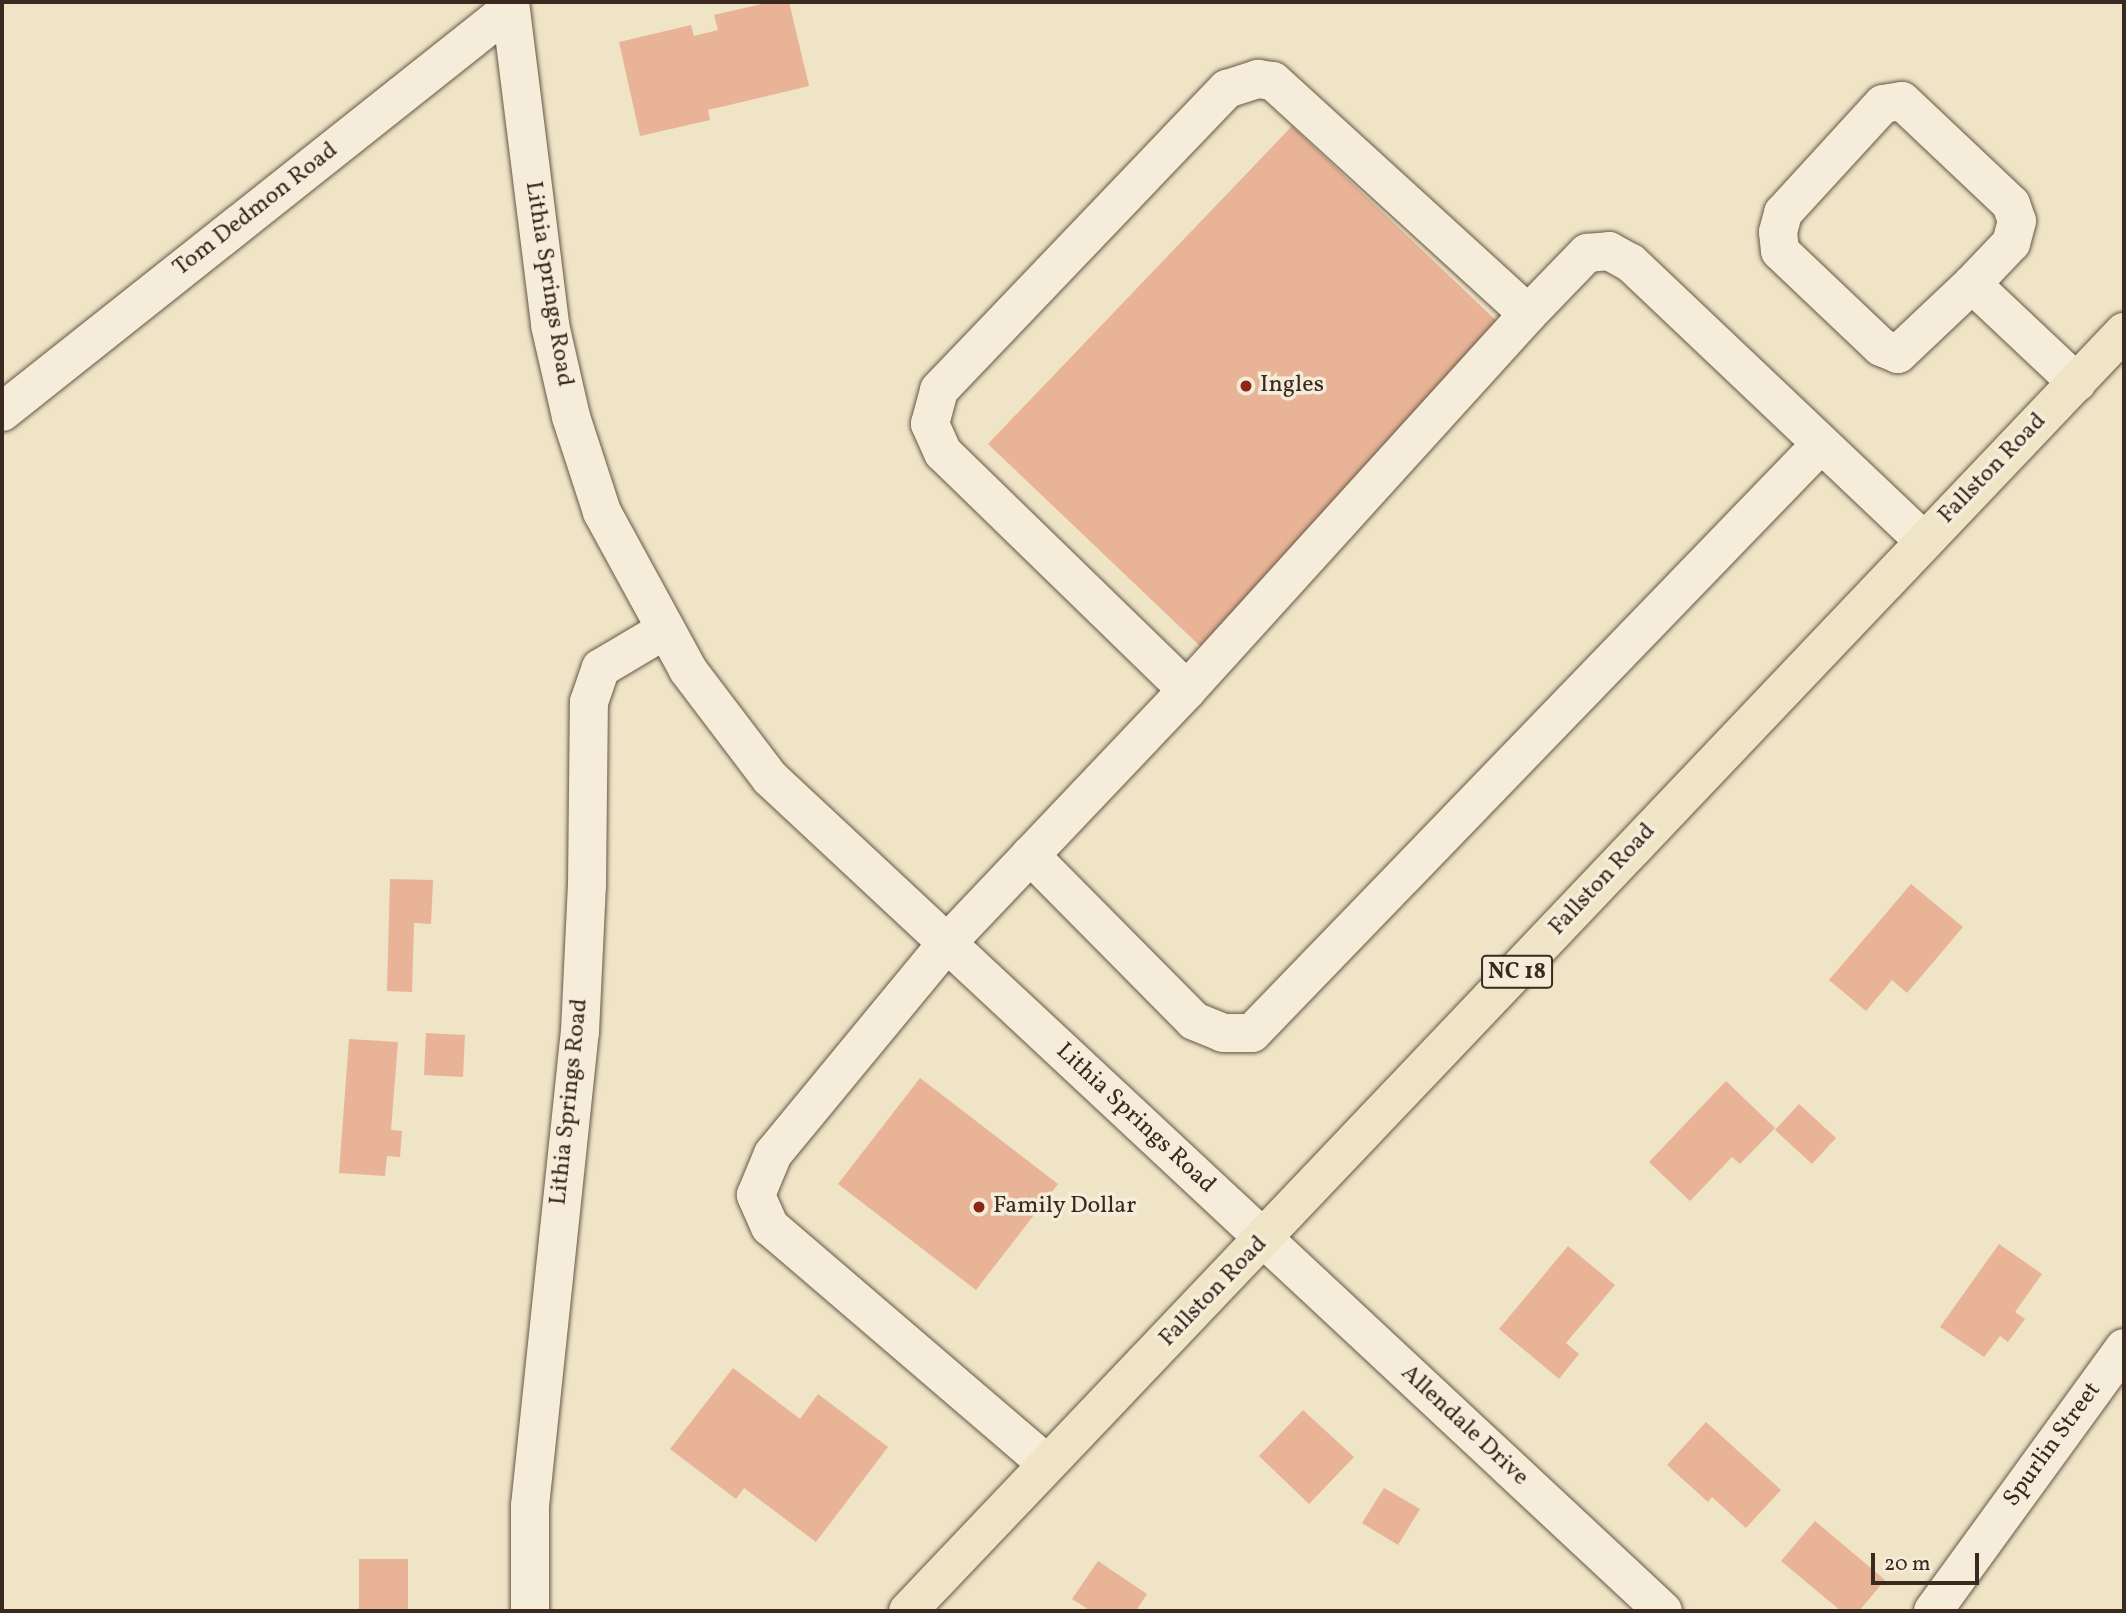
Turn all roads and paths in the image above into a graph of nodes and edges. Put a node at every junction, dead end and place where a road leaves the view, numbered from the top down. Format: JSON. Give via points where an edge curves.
{"nodes":[{"id":1,"x":510,"y":5,"type":"edge"},
{"id":2,"x":1972,"y":284,"type":"junction"},
{"id":3,"x":1528,"y":314,"type":"junction"},
{"id":4,"x":2124,"y":331,"type":"edge"},
{"id":5,"x":2077,"y":383,"type":"junction"},
{"id":6,"x":2,"y":412,"type":"edge"},
{"id":7,"x":1821,"y":444,"type":"junction"},
{"id":8,"x":1923,"y":540,"type":"junction"},
{"id":9,"x":665,"y":630,"type":"junction"},
{"id":10,"x":1187,"y":690,"type":"junction"},
{"id":11,"x":1030,"y":855,"type":"junction"},
{"id":12,"x":947,"y":943,"type":"junction"},
{"id":13,"x":1264,"y":1241,"type":"junction"},
{"id":14,"x":2124,"y":1348,"type":"edge"},
{"id":15,"x":1047,"y":1464,"type":"junction"},
{"id":16,"x":530,"y":1611,"type":"edge"},
{"id":17,"x":908,"y":1611,"type":"edge"},
{"id":18,"x":1663,"y":1611,"type":"edge"},
{"id":19,"x":1933,"y":1611,"type":"edge"}],
"edges":[{"from":1,"to":6,"type":"street","name":"Tom Dedmon Road"},
{"from":1,"to":9,"type":"street","name":"Lithia Springs Road","via":[[550,325],[571,417],[602,512]]},
{"from":2,"to":2,"type":"street","via":[[2011,243],[2017,221],[2011,204],[1902,101],[1884,104],[1783,213],[1780,251],[1881,347],[1898,354]]},
{"from":2,"to":5,"type":"street"},
{"from":3,"to":7,"type":"street","via":[[1587,253],[1609,251],[1631,263]]},
{"from":3,"to":10,"type":"street"},
{"from":3,"to":10,"type":"street","via":[[1273,81],[1258,79],[1227,89],[939,390],[930,424],[943,453]]},
{"from":4,"to":5,"type":"main road","name":"Fallston Road","number":"NC 18"},
{"from":5,"to":8,"type":"main road","name":"Fallston Road","number":"NC 18"},
{"from":7,"to":8,"type":"street"},
{"from":7,"to":11,"type":"street","via":[[1252,1033],[1223,1033],[1194,1021]]},
{"from":8,"to":13,"type":"main road","name":"Fallston Road","number":"NC 18"},
{"from":9,"to":12,"type":"street","name":"Lithia Springs Road","via":[[688,670],[770,778]]},
{"from":9,"to":16,"type":"street","name":"Lithia Springs Road","via":[[601,668],[589,702],[580,1018],[530,1506]]},
{"from":10,"to":11,"type":"street"},
{"from":11,"to":12,"type":"street"},
{"from":12,"to":13,"type":"street","name":"Lithia Springs Road"},
{"from":12,"to":15,"type":"street","via":[[772,1154],[756,1195],[770,1227]]},
{"from":13,"to":15,"type":"main road","name":"Fallston Road","number":"NC 18"},
{"from":13,"to":18,"type":"street","name":"Allendale Drive"},
{"from":14,"to":19,"type":"street","name":"Spurlin Street"},
{"from":15,"to":17,"type":"main road","name":"Fallston Road","number":"NC 18"}]}
